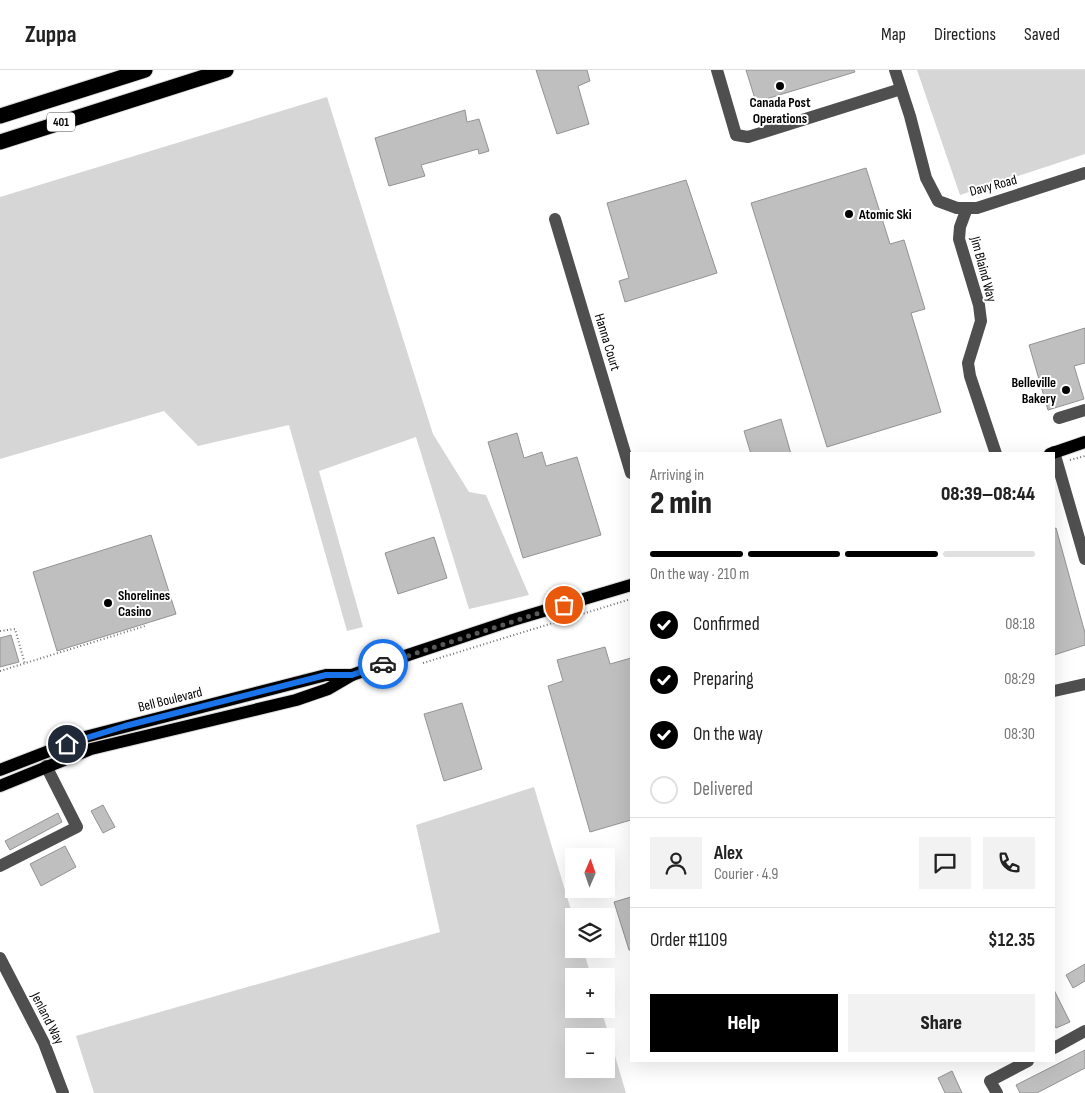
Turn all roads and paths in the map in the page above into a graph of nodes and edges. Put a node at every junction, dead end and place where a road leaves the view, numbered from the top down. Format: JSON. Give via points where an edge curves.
{"nodes":[{"id":1,"x":145,"y":70,"type":"edge"},
{"id":2,"x":226,"y":70,"type":"edge"},
{"id":3,"x":717,"y":70,"type":"edge"},
{"id":4,"x":895,"y":70,"type":"edge"},
{"id":5,"x":901,"y":89,"type":"junction"},
{"id":6,"x":0,"y":116,"type":"edge"},
{"id":7,"x":0,"y":142,"type":"edge"},
{"id":8,"x":1085,"y":173,"type":"edge"},
{"id":9,"x":967,"y":208,"type":"junction"},
{"id":10,"x":555,"y":219,"type":"dead end"},
{"id":11,"x":1085,"y":410,"type":"edge"},
{"id":12,"x":1059,"y":418,"type":"dead end"},
{"id":13,"x":1085,"y":442,"type":"edge"},
{"id":14,"x":995,"y":452,"type":"edge"},
{"id":15,"x":1055,"y":452,"type":"edge"},
{"id":16,"x":1055,"y":462,"type":"edge"},
{"id":17,"x":630,"y":470,"type":"edge"},
{"id":18,"x":1066,"y":494,"type":"junction"},
{"id":19,"x":1055,"y":498,"type":"edge"},
{"id":20,"x":1085,"y":559,"type":"edge"},
{"id":21,"x":630,"y":585,"type":"edge"},
{"id":22,"x":630,"y":599,"type":"edge"},
{"id":23,"x":145,"y":626,"type":"dead end"},
{"id":24,"x":0,"y":631,"type":"edge"},
{"id":25,"x":25,"y":664,"type":"junction"},
{"id":26,"x":416,"y":665,"type":"dead end"},
{"id":27,"x":0,"y":671,"type":"edge"},
{"id":28,"x":352,"y":675,"type":"junction"},
{"id":29,"x":1085,"y":684,"type":"edge"},
{"id":30,"x":1055,"y":691,"type":"edge"},
{"id":31,"x":46,"y":766,"type":"junction"},
{"id":32,"x":0,"y":770,"type":"edge"},
{"id":33,"x":0,"y":786,"type":"edge"},
{"id":34,"x":0,"y":866,"type":"edge"},
{"id":35,"x":0,"y":958,"type":"edge"},
{"id":36,"x":1085,"y":1031,"type":"edge"},
{"id":37,"x":1055,"y":1047,"type":"edge"},
{"id":38,"x":1026,"y":1062,"type":"edge"},
{"id":39,"x":62,"y":1093,"type":"edge"},
{"id":40,"x":997,"y":1093,"type":"edge"}],
"edges":[{"from":1,"to":6,"type":"highway","number":"401"},
{"from":2,"to":7,"type":"highway","number":"401"},
{"from":3,"to":5,"type":"street","via":[[736,135],[748,138]]},
{"from":4,"to":5,"type":"street","name":"Davy Road"},
{"from":5,"to":9,"type":"street","name":"Davy Road","via":[[926,178],[938,201]]},
{"from":8,"to":9,"type":"street","name":"Davy Road","via":[[978,208]]},
{"from":9,"to":14,"type":"street","name":"Jim Blaind Way","via":[[959,239],[981,321],[968,363]]},
{"from":10,"to":17,"type":"street","name":"Hanna Court"},
{"from":11,"to":12,"type":"street"},
{"from":13,"to":15,"type":"main road"},
{"from":16,"to":18,"type":"street"},
{"from":18,"to":19,"type":"street"},
{"from":18,"to":20,"type":"street"},
{"from":21,"to":28,"type":"main road","name":"Bell Boulevard","via":[[513,620]]},
{"from":22,"to":26,"type":"path"},
{"from":23,"to":25,"type":"path"},
{"from":24,"to":25,"type":"path","via":[[15,629]]},
{"from":25,"to":27,"type":"path"},
{"from":28,"to":31,"type":"main road","name":"Bell Boulevard","via":[[328,689],[296,700],[91,749]]},
{"from":28,"to":32,"type":"main road","name":"Bell Boulevard","via":[[326,675],[125,726],[85,737]]},
{"from":29,"to":30,"type":"street"},
{"from":31,"to":33,"type":"main road","name":"Bell Boulevard"},
{"from":31,"to":34,"type":"street","via":[[77,827]]},
{"from":35,"to":39,"type":"street","name":"Jenland Way","via":[[44,1043]]},
{"from":36,"to":37,"type":"street"},
{"from":38,"to":40,"type":"street","via":[[990,1081]]}]}
